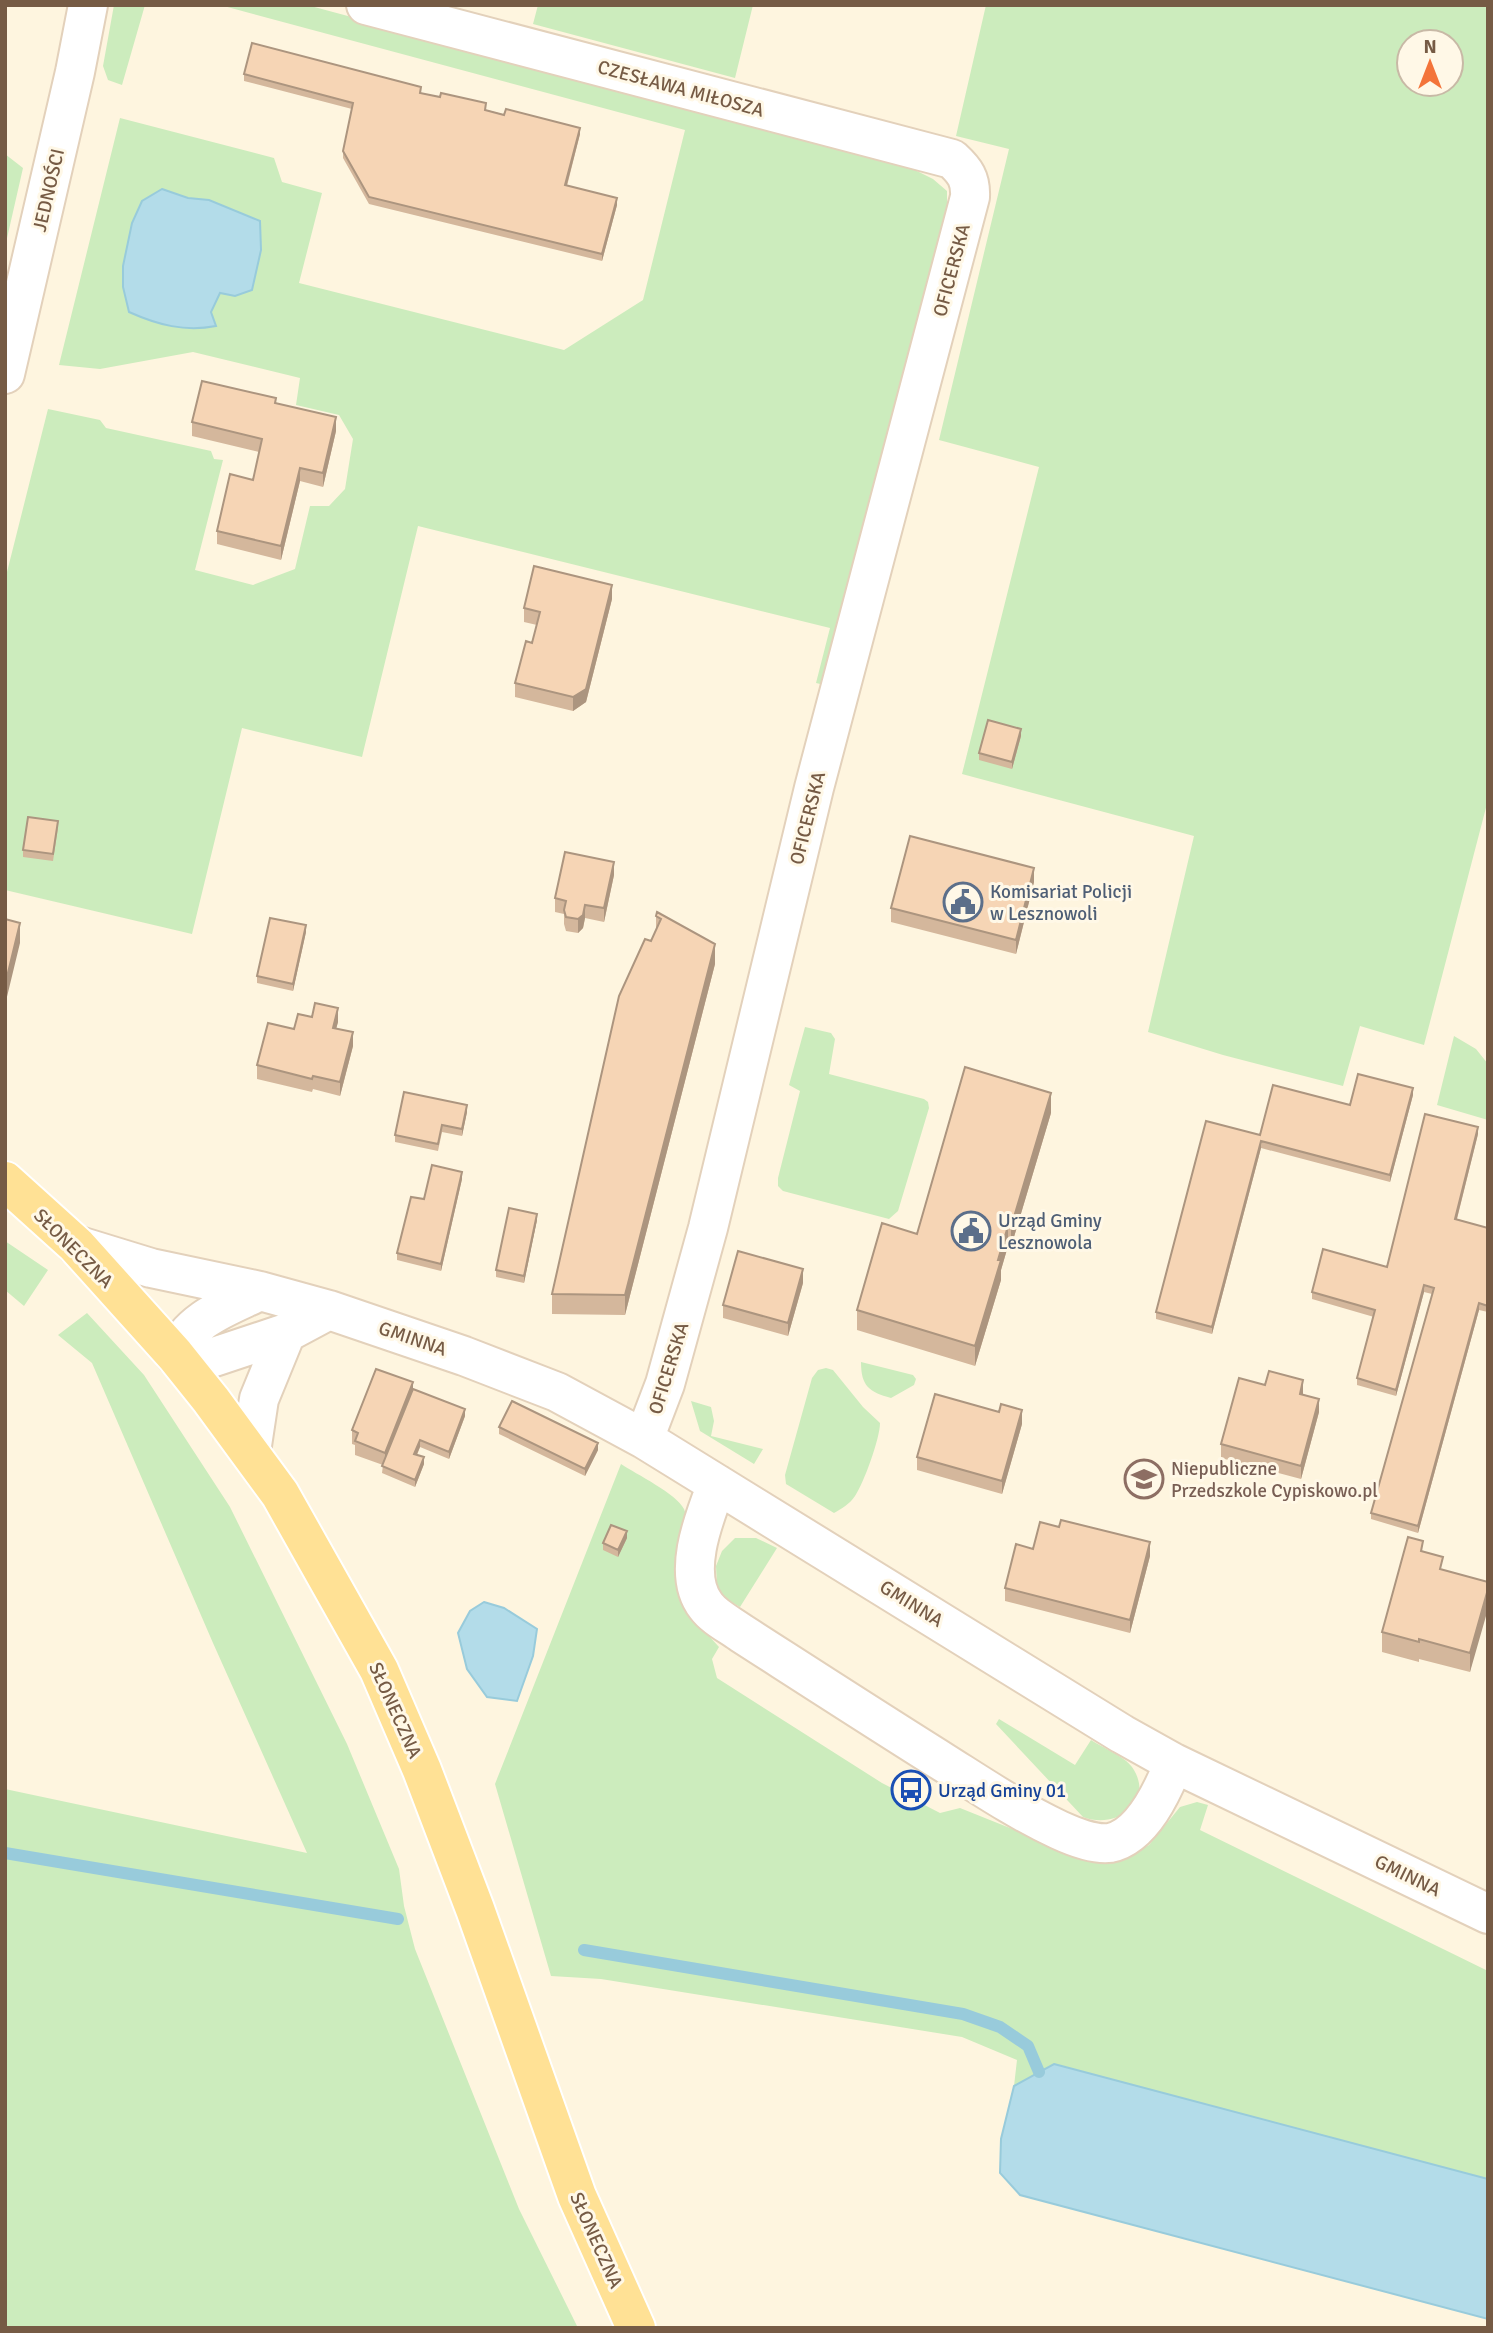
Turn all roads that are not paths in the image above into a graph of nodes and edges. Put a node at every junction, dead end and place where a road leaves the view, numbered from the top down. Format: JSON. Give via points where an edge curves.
{"nodes":[{"id":1,"x":88,"y":5,"type":"edge"},
{"id":2,"x":366,"y":5,"type":"edge"},
{"id":3,"x":970,"y":197,"type":"joint"},
{"id":4,"x":5,"y":374,"type":"edge"},
{"id":5,"x":5,"y":1181,"type":"edge"},
{"id":6,"x":76,"y":1245,"type":"junction"},
{"id":7,"x":260,"y":1292,"type":"junction"},
{"id":8,"x":308,"y":1316,"type":"junction"},
{"id":9,"x":175,"y":1355,"type":"junction"},
{"id":10,"x":644,"y":1439,"type":"junction"},
{"id":11,"x":251,"y":1452,"type":"junction"},
{"id":12,"x":717,"y":1484,"type":"junction"},
{"id":13,"x":1174,"y":1763,"type":"junction"},
{"id":14,"x":1488,"y":1914,"type":"edge"},
{"id":15,"x":636,"y":2328,"type":"edge"}],
"edges":[{"from":1,"to":4,"type":"street","name":"JEDNOŚCI"},
{"from":2,"to":3,"type":"street","name":"CZESŁAWA MIŁOSZA","via":[[952,159],[971,181]]},
{"from":3,"to":10,"type":"street","name":"OFICERSKA","via":[[814,788],[708,1228],[665,1384]]},
{"from":5,"to":6,"type":"main road","name":"SŁONECZNA"},
{"from":6,"to":7,"type":"street","name":"GMINNA","via":[[151,1268]]},
{"from":6,"to":9,"type":"main road","name":"SŁONECZNA"},
{"from":7,"to":8,"type":"street","name":"GMINNA"},
{"from":7,"to":9,"type":"street","via":[[212,1313],[188,1331]]},
{"from":8,"to":9,"type":"street","via":[[208,1359]]},
{"from":8,"to":10,"type":"street","name":"GMINNA","via":[[464,1356],[557,1392]]},
{"from":8,"to":11,"type":"street","via":[[260,1399]]},
{"from":9,"to":11,"type":"main road","name":"SŁONECZNA"},
{"from":10,"to":12,"type":"street","name":"GMINNA"},
{"from":11,"to":15,"type":"main road","name":"SŁONECZNA","via":[[280,1494],[379,1670],[470,1897],[577,2196]]},
{"from":12,"to":13,"type":"street","name":"GMINNA"},
{"from":12,"to":13,"type":"street","via":[[693,1570],[707,1608],[998,1797],[1059,1830],[1107,1843],[1122,1839],[1159,1800]]},
{"from":13,"to":14,"type":"street","name":"GMINNA"}]}
